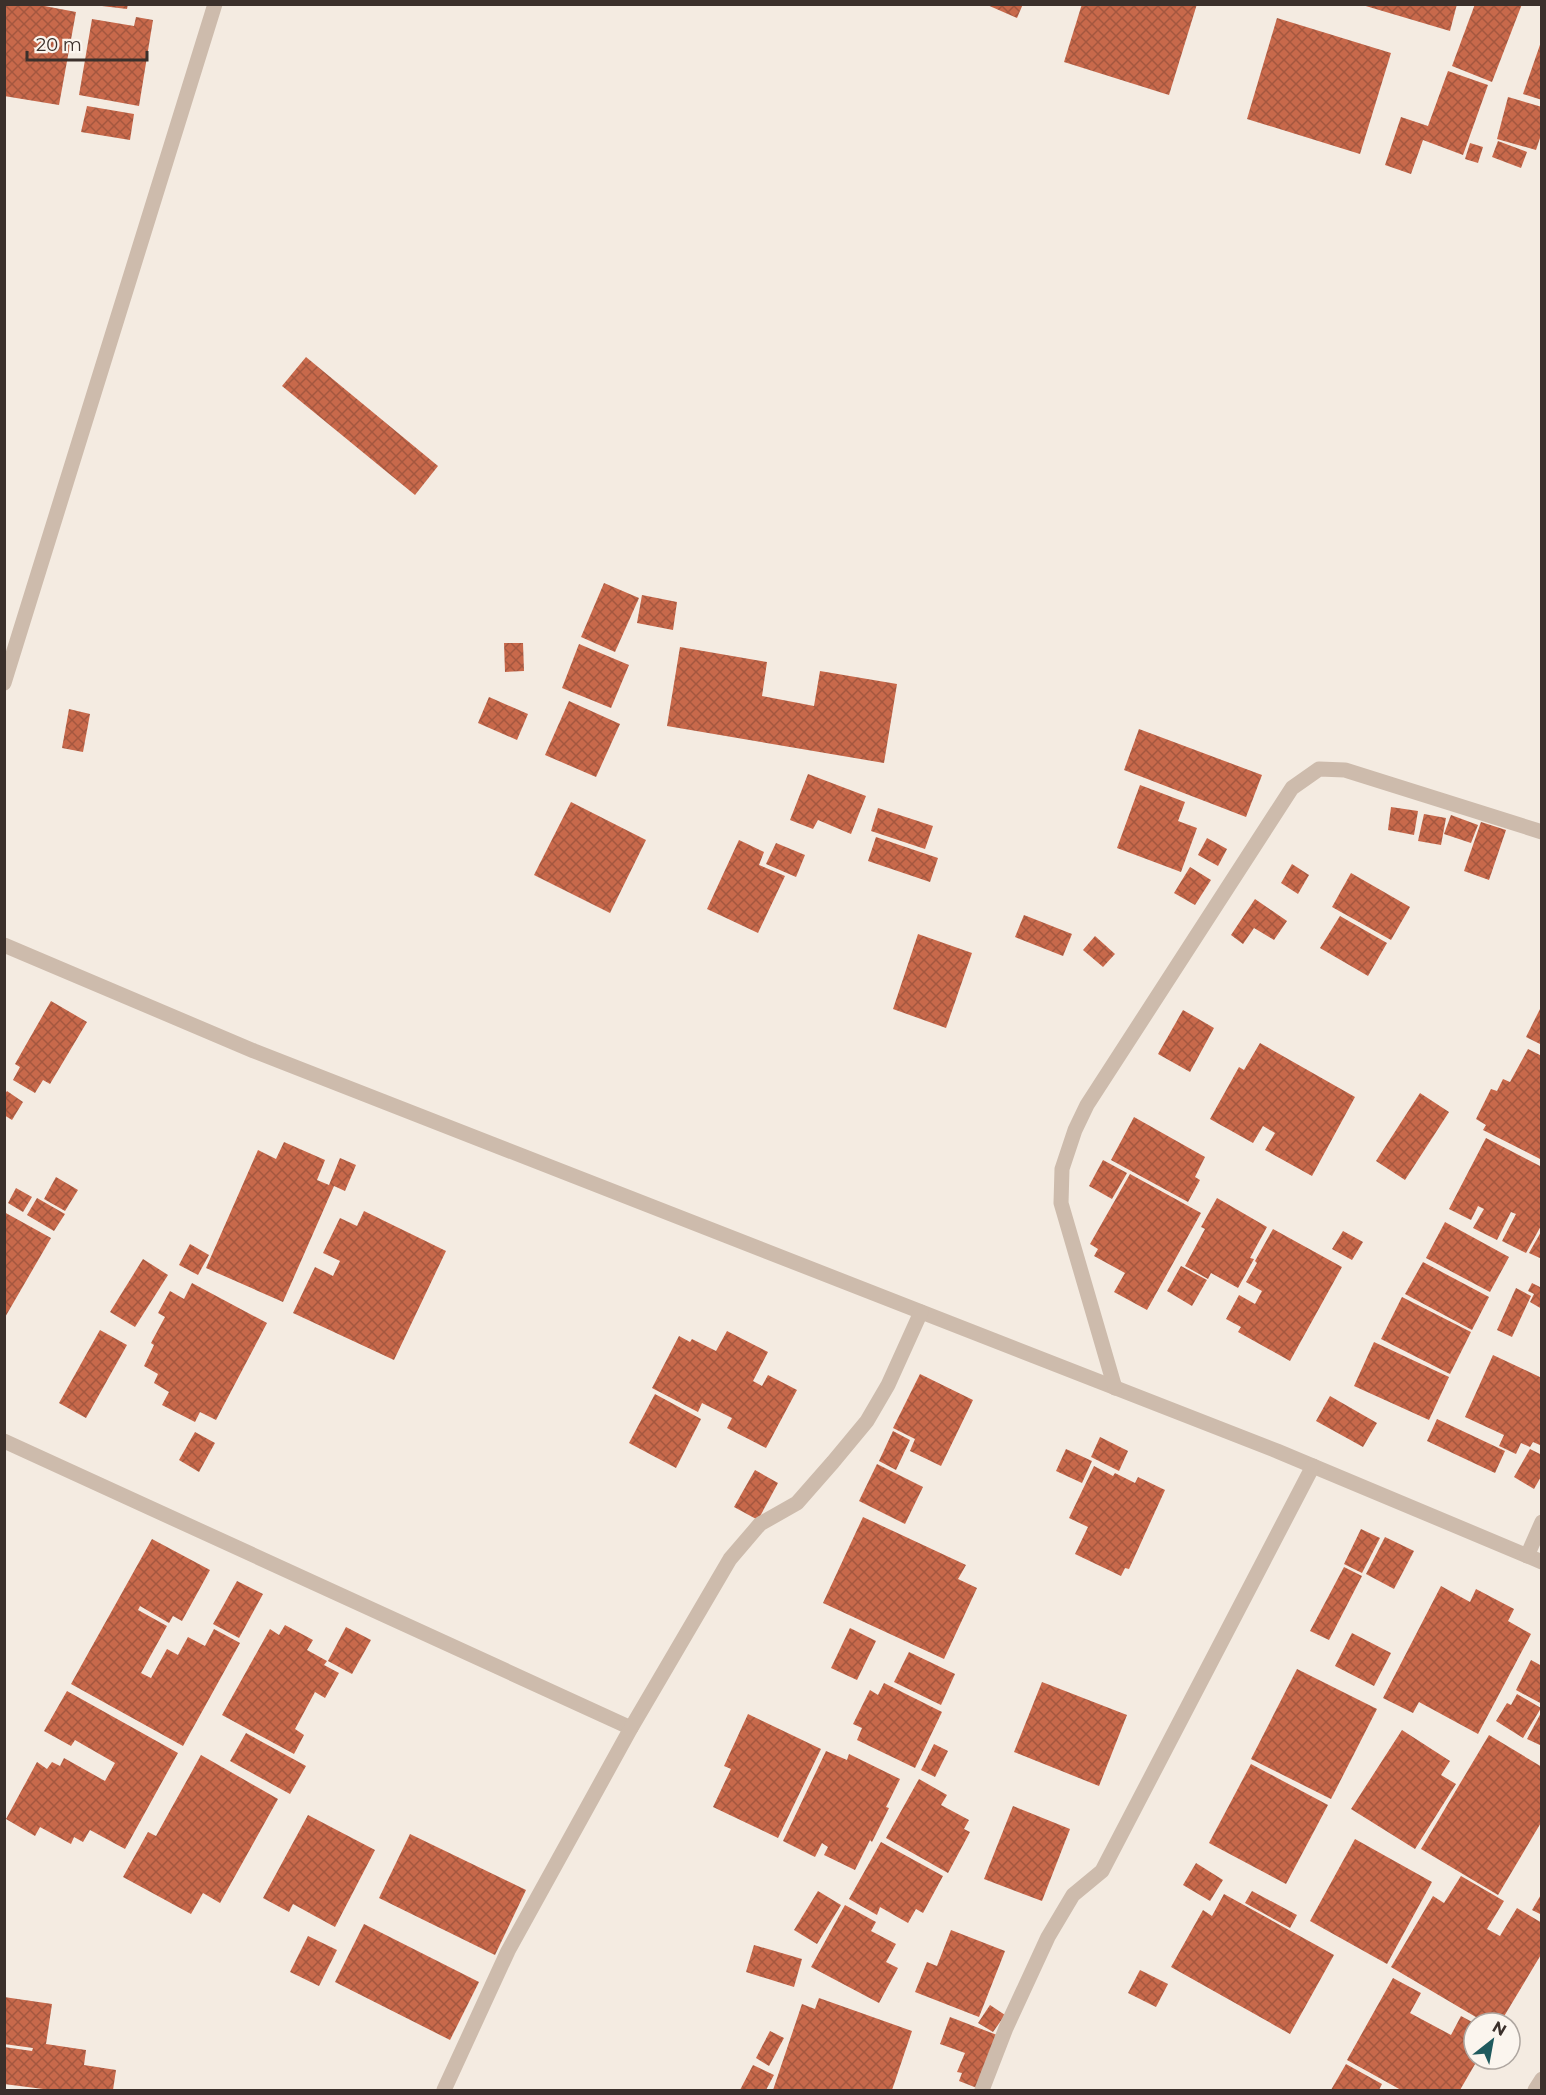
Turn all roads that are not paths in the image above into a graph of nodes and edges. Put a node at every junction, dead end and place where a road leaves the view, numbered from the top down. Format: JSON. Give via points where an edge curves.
{"nodes":[{"id":1,"x":215,"y":4,"type":"edge"},
{"id":2,"x":4,"y":683,"type":"edge"},
{"id":3,"x":1542,"y":832,"type":"edge"},
{"id":4,"x":5,"y":944,"type":"edge"},
{"id":5,"x":921,"y":1312,"type":"junction"},
{"id":6,"x":1114,"y":1388,"type":"junction"},
{"id":7,"x":4,"y":1441,"type":"edge"},
{"id":8,"x":1313,"y":1466,"type":"junction"},
{"id":9,"x":1542,"y":1522,"type":"edge"},
{"id":10,"x":1534,"y":1559,"type":"edge"},
{"id":11,"x":631,"y":1728,"type":"junction"},
{"id":12,"x":1542,"y":2079,"type":"edge"},
{"id":13,"x":444,"y":2091,"type":"edge"},
{"id":14,"x":982,"y":2091,"type":"edge"},
{"id":15,"x":1535,"y":2091,"type":"edge"}],
"edges":[{"from":1,"to":2,"type":"street"},
{"from":3,"to":6,"type":"street","via":[[1346,770],[1319,769],[1292,789],[1087,1105],[1062,1169],[1060,1203]]},
{"from":4,"to":5,"type":"street","via":[[254,1051]]},
{"from":5,"to":6,"type":"street"},
{"from":5,"to":11,"type":"street","via":[[867,1421],[797,1503],[760,1524],[730,1559]]},
{"from":6,"to":8,"type":"street"},
{"from":7,"to":11,"type":"street"},
{"from":8,"to":10,"type":"street"},
{"from":8,"to":14,"type":"street","via":[[1102,1871],[1073,1895],[1048,1937]]},
{"from":9,"to":10,"type":"street"},
{"from":11,"to":13,"type":"street","via":[[508,1951]]},
{"from":12,"to":15,"type":"street"}]}
